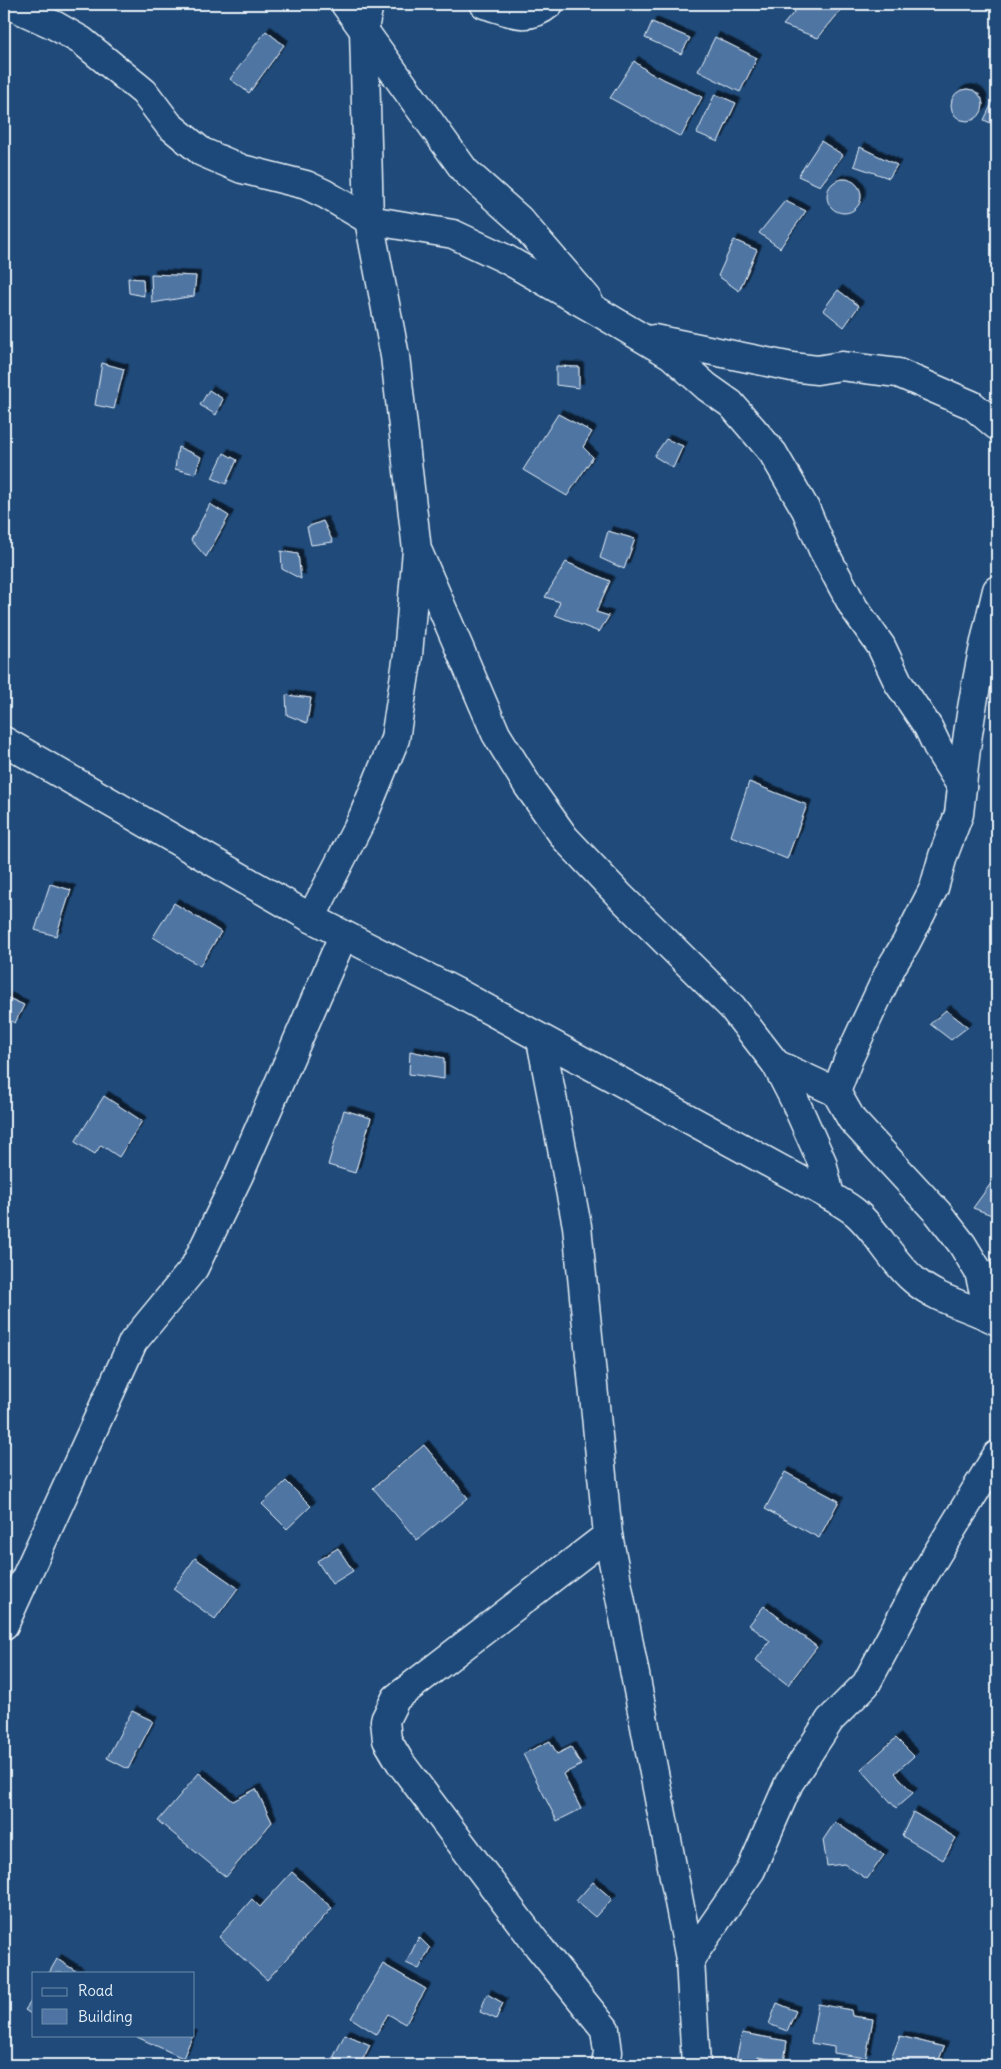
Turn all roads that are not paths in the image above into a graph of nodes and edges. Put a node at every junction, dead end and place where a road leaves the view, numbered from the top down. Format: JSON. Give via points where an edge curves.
{"nodes":[{"id":1,"x":8,"y":4,"type":"edge"},
{"id":2,"x":345,"y":4,"type":"edge"},
{"id":3,"x":484,"y":4,"type":"edge"},
{"id":4,"x":549,"y":4,"type":"edge"},
{"id":5,"x":366,"y":16,"type":"edge"},
{"id":6,"x":369,"y":220,"type":"junction"},
{"id":7,"x":597,"y":311,"type":"junction"},
{"id":8,"x":636,"y":335,"type":"junction"},
{"id":9,"x":997,"y":426,"type":"edge"},
{"id":10,"x":417,"y":550,"type":"junction"},
{"id":11,"x":997,"y":590,"type":"edge"},
{"id":12,"x":4,"y":741,"type":"edge"},
{"id":13,"x":962,"y":787,"type":"junction"},
{"id":14,"x":311,"y":918,"type":"junction"},
{"id":15,"x":343,"y":936,"type":"junction"},
{"id":16,"x":541,"y":1040,"type":"junction"},
{"id":17,"x":776,"y":1064,"type":"junction"},
{"id":18,"x":836,"y":1092,"type":"junction"},
{"id":19,"x":830,"y":1196,"type":"junction"},
{"id":20,"x":993,"y":1319,"type":"edge"},
{"id":21,"x":997,"y":1455,"type":"edge"},
{"id":22,"x":608,"y":1534,"type":"junction"},
{"id":23,"x":4,"y":1625,"type":"edge"},
{"id":24,"x":690,"y":1959,"type":"junction"},
{"id":25,"x":606,"y":2065,"type":"edge"},
{"id":26,"x":696,"y":2065,"type":"edge"}],
"edges":[{"from":1,"to":6,"type":"street","via":[[82,41],[144,92],[169,125],[202,152],[242,169],[306,185]]},
{"from":2,"to":5,"type":"street"},
{"from":3,"to":4,"type":"street","via":[[518,14],[538,13]]},
{"from":5,"to":6,"type":"street"},
{"from":5,"to":7,"type":"street","via":[[465,171],[519,219]]},
{"from":6,"to":7,"type":"street","via":[[452,234],[506,259]]},
{"from":6,"to":10,"type":"street","via":[[395,356]]},
{"from":7,"to":8,"type":"street"},
{"from":8,"to":9,"type":"street","via":[[792,367],[817,370],[841,366],[898,373],[972,405]]},
{"from":8,"to":13,"type":"street","via":[[671,356],[731,404],[773,453],[806,510],[854,608],[882,646],[900,684]]},
{"from":10,"to":14,"type":"street","via":[[408,655],[395,739],[363,817]]},
{"from":10,"to":17,"type":"street","via":[[496,734],[528,786],[565,838],[732,1007]]},
{"from":11,"to":13,"type":"street","via":[[975,691]]},
{"from":12,"to":14,"type":"street"},
{"from":13,"to":18,"type":"street","via":[[959,814],[934,888],[892,966]]},
{"from":14,"to":15,"type":"street"},
{"from":15,"to":16,"type":"street","via":[[458,993]]},
{"from":15,"to":23,"type":"street","via":[[240,1175],[194,1268],[133,1342]]},
{"from":16,"to":19,"type":"street"},
{"from":16,"to":22,"type":"street","via":[[577,1226]]},
{"from":17,"to":18,"type":"street"},
{"from":17,"to":19,"type":"street","via":[[819,1154]]},
{"from":18,"to":20,"type":"street","via":[[852,1120],[962,1244],[979,1272]]},
{"from":19,"to":20,"type":"street","via":[[856,1213],[915,1282],[951,1302]]},
{"from":21,"to":24,"type":"street","via":[[923,1578],[866,1684],[830,1720],[794,1775],[751,1870]]},
{"from":22,"to":24,"type":"street"},
{"from":22,"to":25,"type":"street","via":[[396,1698],[385,1720],[387,1740],[400,1762],[605,2029]]},
{"from":24,"to":26,"type":"street"}]}
